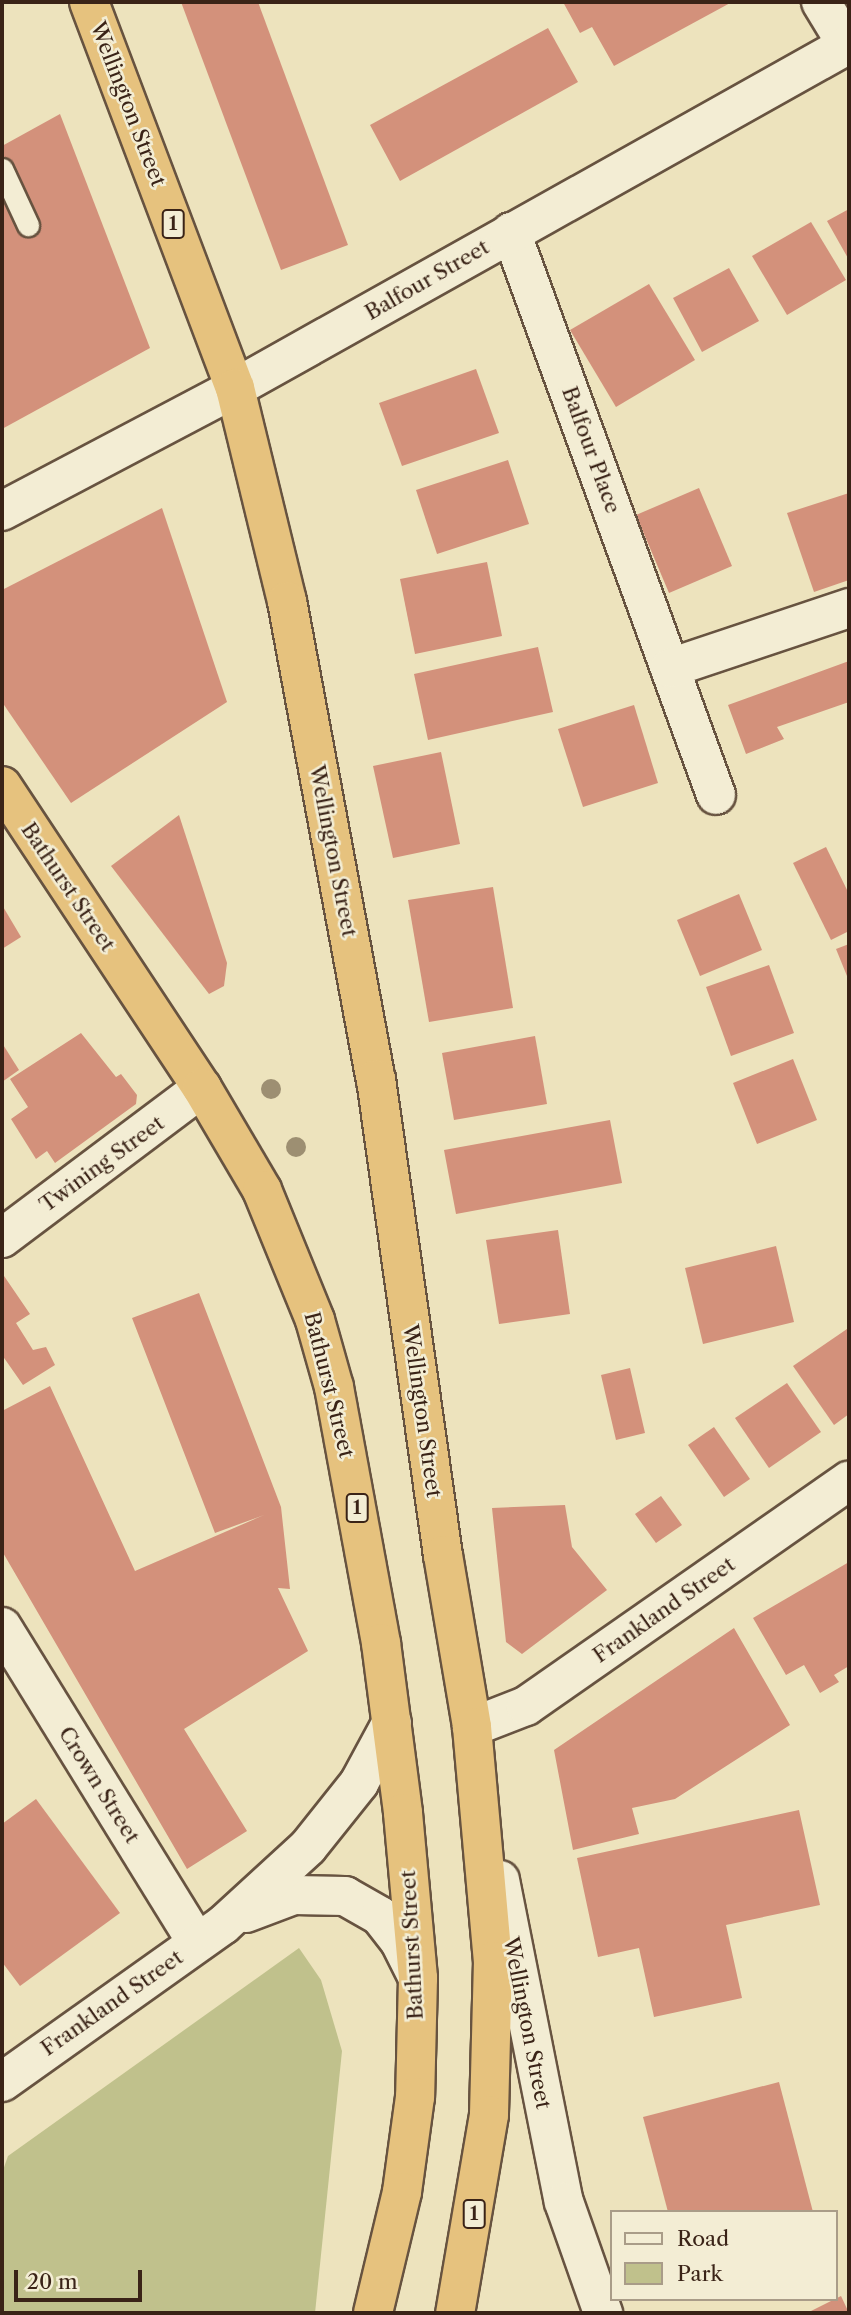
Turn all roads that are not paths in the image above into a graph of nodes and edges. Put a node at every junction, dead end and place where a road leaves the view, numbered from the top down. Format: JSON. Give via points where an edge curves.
{"nodes":[{"id":1,"x":89,"y":2,"type":"edge"},
{"id":2,"x":821,"y":2,"type":"edge"},
{"id":3,"x":848,"y":44,"type":"edge"},
{"id":4,"x":2,"y":169,"type":"edge"},
{"id":5,"x":28,"y":225,"type":"dead end"},
{"id":6,"x":511,"y":232,"type":"junction"},
{"id":7,"x":235,"y":388,"type":"junction"},
{"id":8,"x":2,"y":510,"type":"edge"},
{"id":9,"x":849,"y":608,"type":"edge"},
{"id":10,"x":670,"y":668,"type":"junction"},
{"id":11,"x":2,"y":786,"type":"edge"},
{"id":12,"x":716,"y":795,"type":"dead end"},
{"id":13,"x":202,"y":1088,"type":"junction"},
{"id":14,"x":2,"y":1238,"type":"edge"},
{"id":15,"x":849,"y":1481,"type":"edge"},
{"id":16,"x":2,"y":1627,"type":"edge"},
{"id":17,"x":391,"y":1722,"type":"junction"},
{"id":18,"x":472,"y":1727,"type":"junction"},
{"id":19,"x":210,"y":1934,"type":"junction"},
{"id":20,"x":418,"y":1978,"type":"junction"},
{"id":21,"x":2,"y":2082,"type":"edge"},
{"id":22,"x":373,"y":2313,"type":"edge"},
{"id":23,"x":455,"y":2313,"type":"edge"},
{"id":24,"x":603,"y":2313,"type":"edge"}],
"edges":[{"from":1,"to":7,"type":"highway","name":"Wellington Street","number":"1"},
{"from":2,"to":3,"type":"street"},
{"from":3,"to":6,"type":"street","name":"Balfour Street"},
{"from":4,"to":5,"type":"lane"},
{"from":6,"to":7,"type":"street","name":"Balfour Street"},
{"from":6,"to":10,"type":"street","name":"Balfour Place"},
{"from":7,"to":8,"type":"street","name":"Balfour Street"},
{"from":7,"to":18,"type":"highway","name":"Wellington Street","number":"1","via":[[287,601],[376,1079]]},
{"from":9,"to":10,"type":"street"},
{"from":10,"to":12,"type":"street","name":"Balfour Place"},
{"from":11,"to":13,"type":"highway","name":"Bathurst Street","number":"1"},
{"from":13,"to":14,"type":"street","name":"Twining Street"},
{"from":13,"to":17,"type":"highway","name":"Bathurst Street","number":"1","via":[[262,1190],[315,1320],[351,1468]]},
{"from":15,"to":18,"type":"street","name":"Frankland Street","via":[[526,1706]]},
{"from":16,"to":19,"type":"street","name":"Crown Street"},
{"from":17,"to":19,"type":"street","name":"Frankland Street","via":[[375,1757],[337,1814],[308,1847]]},
{"from":17,"to":20,"type":"highway","name":"Bathurst Street","number":"1"},
{"from":18,"to":23,"type":"highway","name":"Wellington Street","number":"1","via":[[493,1961],[490,2087],[477,2197]]},
{"from":18,"to":24,"type":"street","name":"Wellington Street","via":[[561,2189]]},
{"from":19,"to":20,"type":"street","name":"Frankland Street","via":[[294,1895],[345,1896],[380,1916],[399,1940]]},
{"from":19,"to":21,"type":"street","name":"Frankland Street"},
{"from":20,"to":22,"type":"highway","name":"Bathurst Street","number":"1","via":[[415,2097],[402,2192]]}]}
